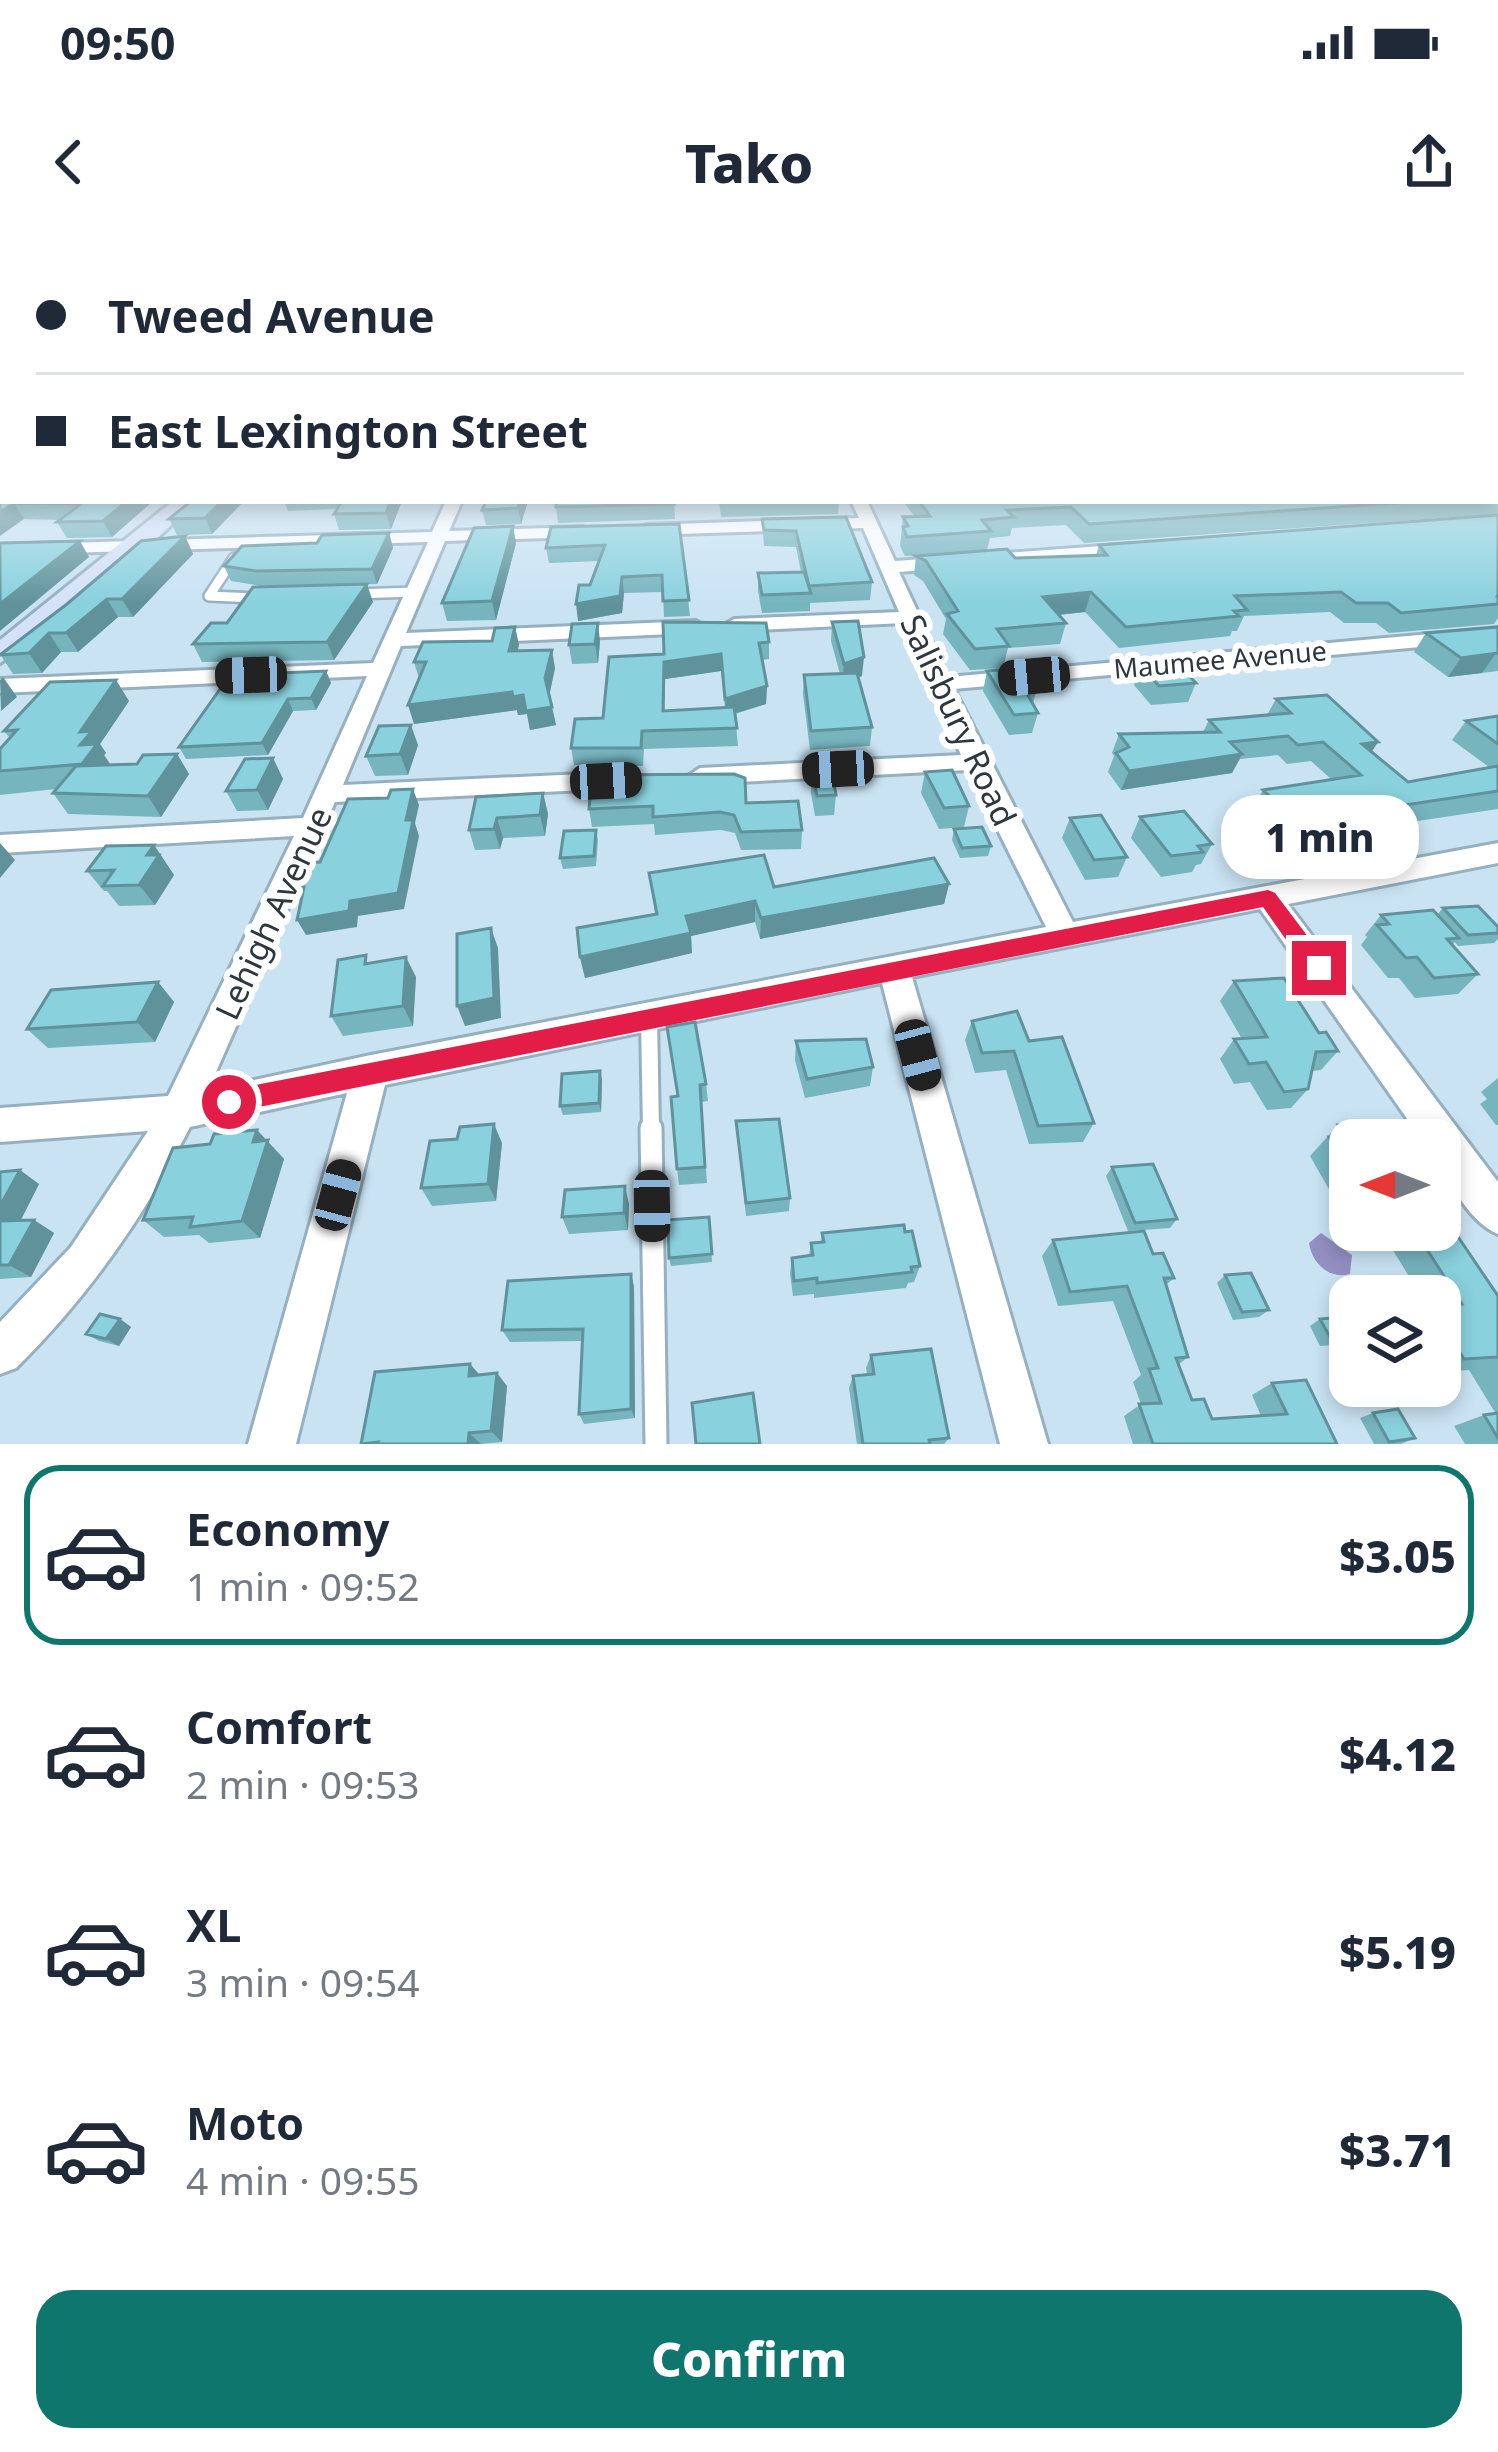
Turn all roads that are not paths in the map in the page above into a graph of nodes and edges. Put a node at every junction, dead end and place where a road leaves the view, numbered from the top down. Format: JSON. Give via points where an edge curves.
{"nodes":[{"id":1,"x":183,"y":504,"type":"edge"},
{"id":2,"x":453,"y":504,"type":"edge"},
{"id":3,"x":860,"y":504,"type":"edge"},
{"id":4,"x":868,"y":523,"type":"junction"},
{"id":5,"x":636,"y":530,"type":"edge"},
{"id":6,"x":613,"y":531,"type":"edge"},
{"id":7,"x":437,"y":538,"type":"junction"},
{"id":8,"x":245,"y":545,"type":"junction"},
{"id":9,"x":1150,"y":548,"type":"edge"},
{"id":10,"x":134,"y":549,"type":"junction"},
{"id":11,"x":0,"y":550,"type":"edge"},
{"id":12,"x":889,"y":566,"type":"junction"},
{"id":13,"x":415,"y":592,"type":"junction"},
{"id":14,"x":344,"y":595,"type":"edge"},
{"id":15,"x":272,"y":597,"type":"edge"},
{"id":16,"x":910,"y":617,"type":"junction"},
{"id":17,"x":1498,"y":634,"type":"edge"},
{"id":18,"x":394,"y":640,"type":"junction"},
{"id":19,"x":0,"y":654,"type":"edge"},
{"id":20,"x":382,"y":669,"type":"junction"},
{"id":21,"x":941,"y":684,"type":"junction"},
{"id":22,"x":0,"y":686,"type":"edge"},
{"id":23,"x":978,"y":762,"type":"junction"},
{"id":24,"x":328,"y":794,"type":"junction"},
{"id":25,"x":313,"y":826,"type":"junction"},
{"id":26,"x":0,"y":844,"type":"edge"},
{"id":27,"x":1498,"y":853,"type":"edge"},
{"id":28,"x":1268,"y":898,"type":"junction"},
{"id":29,"x":1065,"y":935,"type":"junction"},
{"id":30,"x":894,"y":969,"type":"junction"},
{"id":31,"x":649,"y":1015,"type":"junction"},
{"id":32,"x":371,"y":1070,"type":"junction"},
{"id":33,"x":181,"y":1112,"type":"junction"},
{"id":34,"x":0,"y":1125,"type":"edge"},
{"id":35,"x":1498,"y":1214,"type":"edge"},
{"id":36,"x":0,"y":1352,"type":"edge"},
{"id":37,"x":272,"y":1444,"type":"edge"},
{"id":38,"x":656,"y":1444,"type":"edge"},
{"id":39,"x":1024,"y":1444,"type":"edge"}],
"edges":[{"from":1,"to":10,"type":"main road"},
{"from":2,"to":7,"type":"street","name":"Lehigh Avenue"},
{"from":3,"to":4,"type":"street","name":"Salisbury Road"},
{"from":4,"to":5,"type":"street"},
{"from":4,"to":12,"type":"street","name":"Salisbury Road"},
{"from":6,"to":7,"type":"street"},
{"from":7,"to":8,"type":"street"},
{"from":7,"to":13,"type":"street","name":"Lehigh Avenue"},
{"from":8,"to":10,"type":"street"},
{"from":8,"to":15,"type":"lane","via":[[209,596]]},
{"from":9,"to":12,"type":"street"},
{"from":10,"to":11,"type":"street"},
{"from":10,"to":19,"type":"main road"},
{"from":12,"to":16,"type":"street","name":"Salisbury Road"},
{"from":13,"to":14,"type":"lane"},
{"from":13,"to":18,"type":"street","name":"Lehigh Avenue"},
{"from":16,"to":18,"type":"street"},
{"from":16,"to":21,"type":"street","name":"Salisbury Road"},
{"from":17,"to":21,"type":"street","name":"Maumee Avenue"},
{"from":18,"to":20,"type":"street","name":"Lehigh Avenue"},
{"from":20,"to":22,"type":"street"},
{"from":20,"to":24,"type":"street","name":"Lehigh Avenue"},
{"from":21,"to":23,"type":"street","name":"Salisbury Road"},
{"from":23,"to":24,"type":"street"},
{"from":23,"to":29,"type":"street","name":"Salisbury Road"},
{"from":24,"to":25,"type":"street","name":"Lehigh Avenue"},
{"from":25,"to":26,"type":"street"},
{"from":25,"to":33,"type":"street","name":"Lehigh Avenue"},
{"from":27,"to":28,"type":"street"},
{"from":28,"to":29,"type":"street"},
{"from":28,"to":35,"type":"street"},
{"from":29,"to":30,"type":"street"},
{"from":30,"to":31,"type":"street"},
{"from":30,"to":39,"type":"street"},
{"from":31,"to":32,"type":"street"},
{"from":31,"to":38,"type":"lane"},
{"from":32,"to":33,"type":"street"},
{"from":32,"to":37,"type":"street"},
{"from":33,"to":34,"type":"street"},
{"from":33,"to":36,"type":"street","name":"Lehigh Avenue","via":[[112,1230]]}]}
